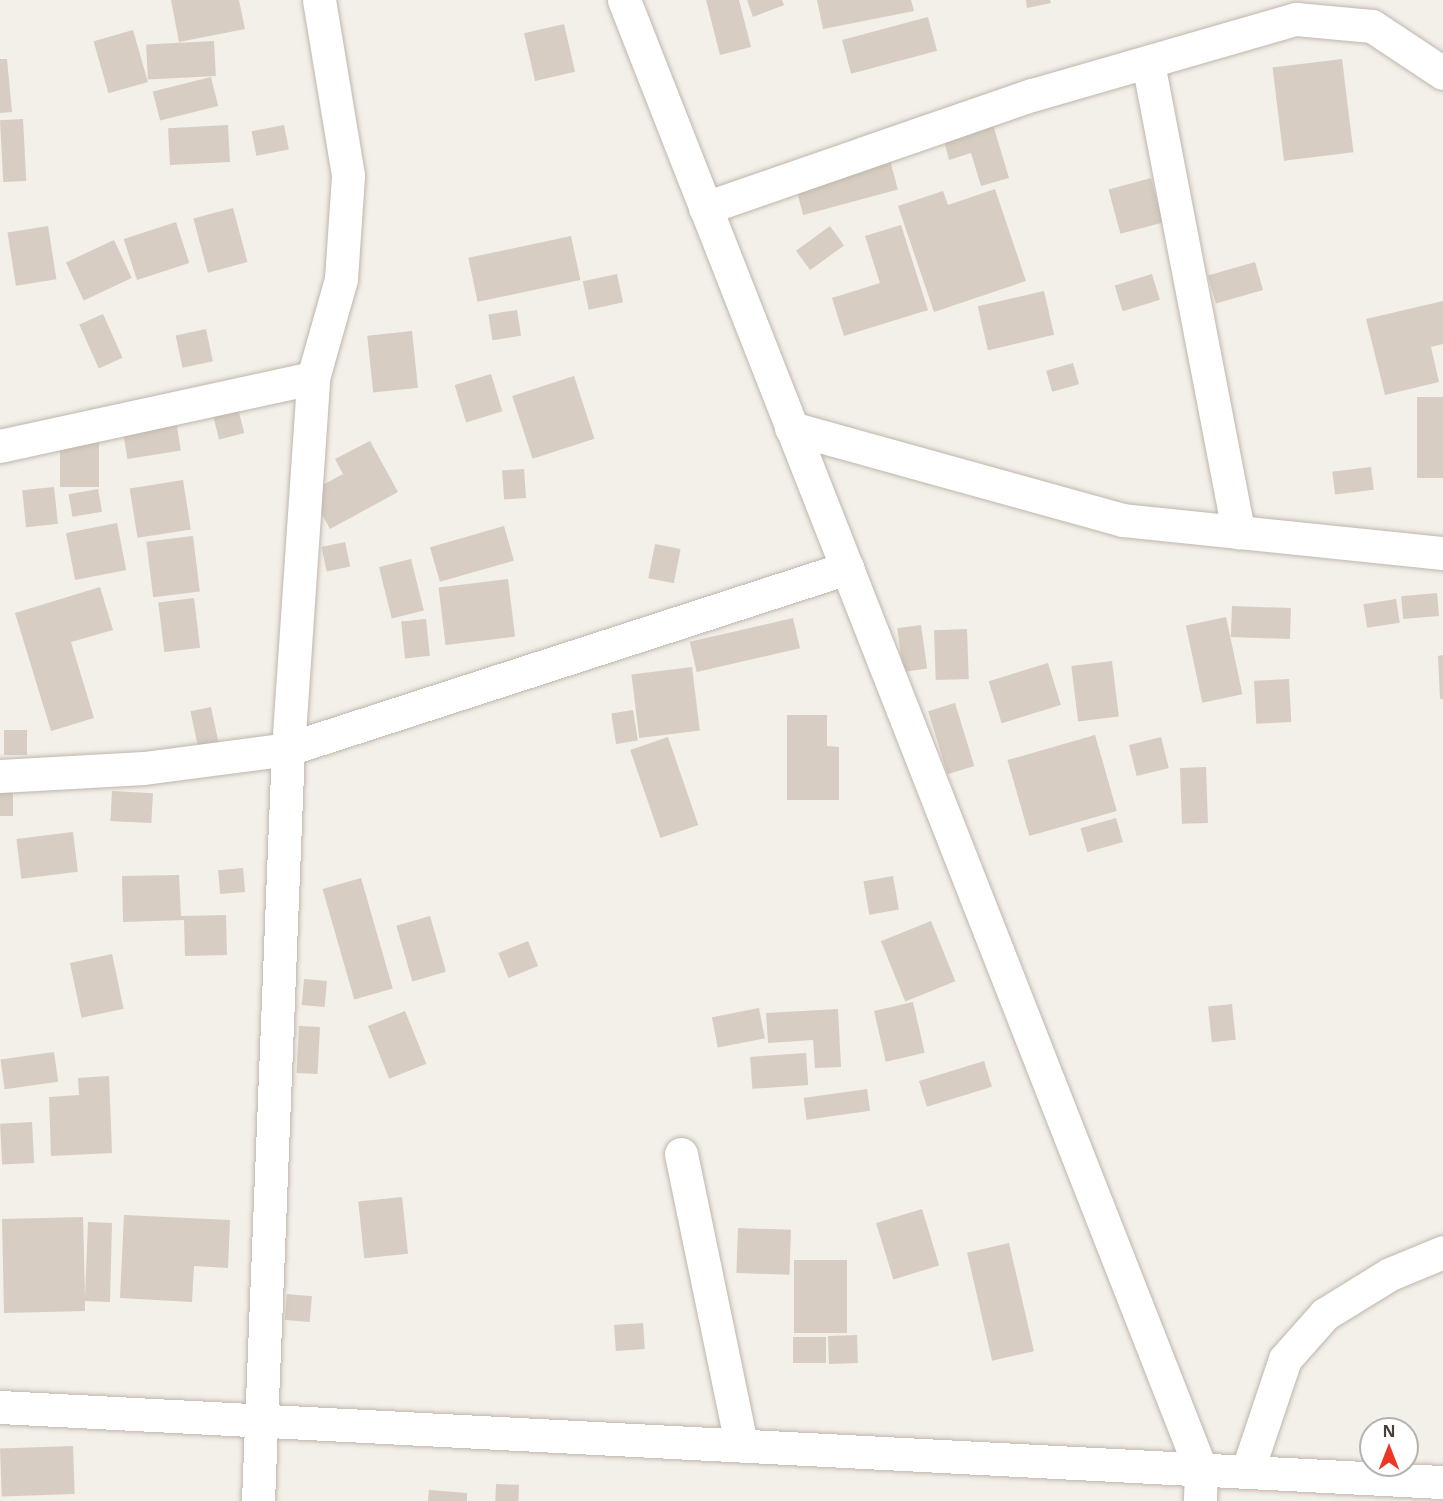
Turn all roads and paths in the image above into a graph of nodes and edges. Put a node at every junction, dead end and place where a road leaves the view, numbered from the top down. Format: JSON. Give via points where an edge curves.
{"nodes":[{"id":1,"x":320,"y":0,"type":"edge"},
{"id":2,"x":624,"y":0,"type":"edge"},
{"id":3,"x":1148,"y":63,"type":"junction"},
{"id":4,"x":1443,"y":73,"type":"edge"},
{"id":5,"x":705,"y":208,"type":"junction"},
{"id":6,"x":313,"y":378,"type":"junction"},
{"id":7,"x":791,"y":428,"type":"junction"},
{"id":8,"x":0,"y":446,"type":"edge"},
{"id":9,"x":1238,"y":532,"type":"junction"},
{"id":10,"x":1443,"y":553,"type":"edge"},
{"id":11,"x":846,"y":568,"type":"junction"},
{"id":12,"x":288,"y":749,"type":"junction"},
{"id":13,"x":0,"y":776,"type":"edge"},
{"id":14,"x":681,"y":1154,"type":"dead end"},
{"id":15,"x":1443,"y":1252,"type":"edge"},
{"id":16,"x":0,"y":1407,"type":"edge"},
{"id":17,"x":261,"y":1420,"type":"junction"},
{"id":18,"x":741,"y":1445,"type":"junction"},
{"id":19,"x":1247,"y":1472,"type":"junction"},
{"id":20,"x":1443,"y":1482,"type":"edge"},
{"id":21,"x":1200,"y":1486,"type":"edge"},
{"id":22,"x":258,"y":1501,"type":"edge"}],
"edges":[{"from":1,"to":6,"type":"street","via":[[348,175],[341,279]]},
{"from":2,"to":5,"type":"street"},
{"from":3,"to":4,"type":"street","via":[[1296,19],[1372,26]]},
{"from":3,"to":5,"type":"street","via":[[1032,95]]},
{"from":3,"to":9,"type":"street"},
{"from":5,"to":7,"type":"street"},
{"from":6,"to":8,"type":"street"},
{"from":6,"to":12,"type":"street"},
{"from":7,"to":9,"type":"street","via":[[1123,520]]},
{"from":7,"to":11,"type":"street"},
{"from":9,"to":10,"type":"street"},
{"from":11,"to":12,"type":"street"},
{"from":11,"to":21,"type":"street"},
{"from":12,"to":13,"type":"street","via":[[144,768]]},
{"from":12,"to":17,"type":"street"},
{"from":14,"to":18,"type":"street"},
{"from":15,"to":19,"type":"street","via":[[1390,1274],[1326,1314],[1285,1359]]},
{"from":16,"to":17,"type":"street"},
{"from":17,"to":18,"type":"street"},
{"from":17,"to":22,"type":"street"},
{"from":18,"to":21,"type":"street"},
{"from":19,"to":20,"type":"street"},
{"from":19,"to":21,"type":"street"}]}
